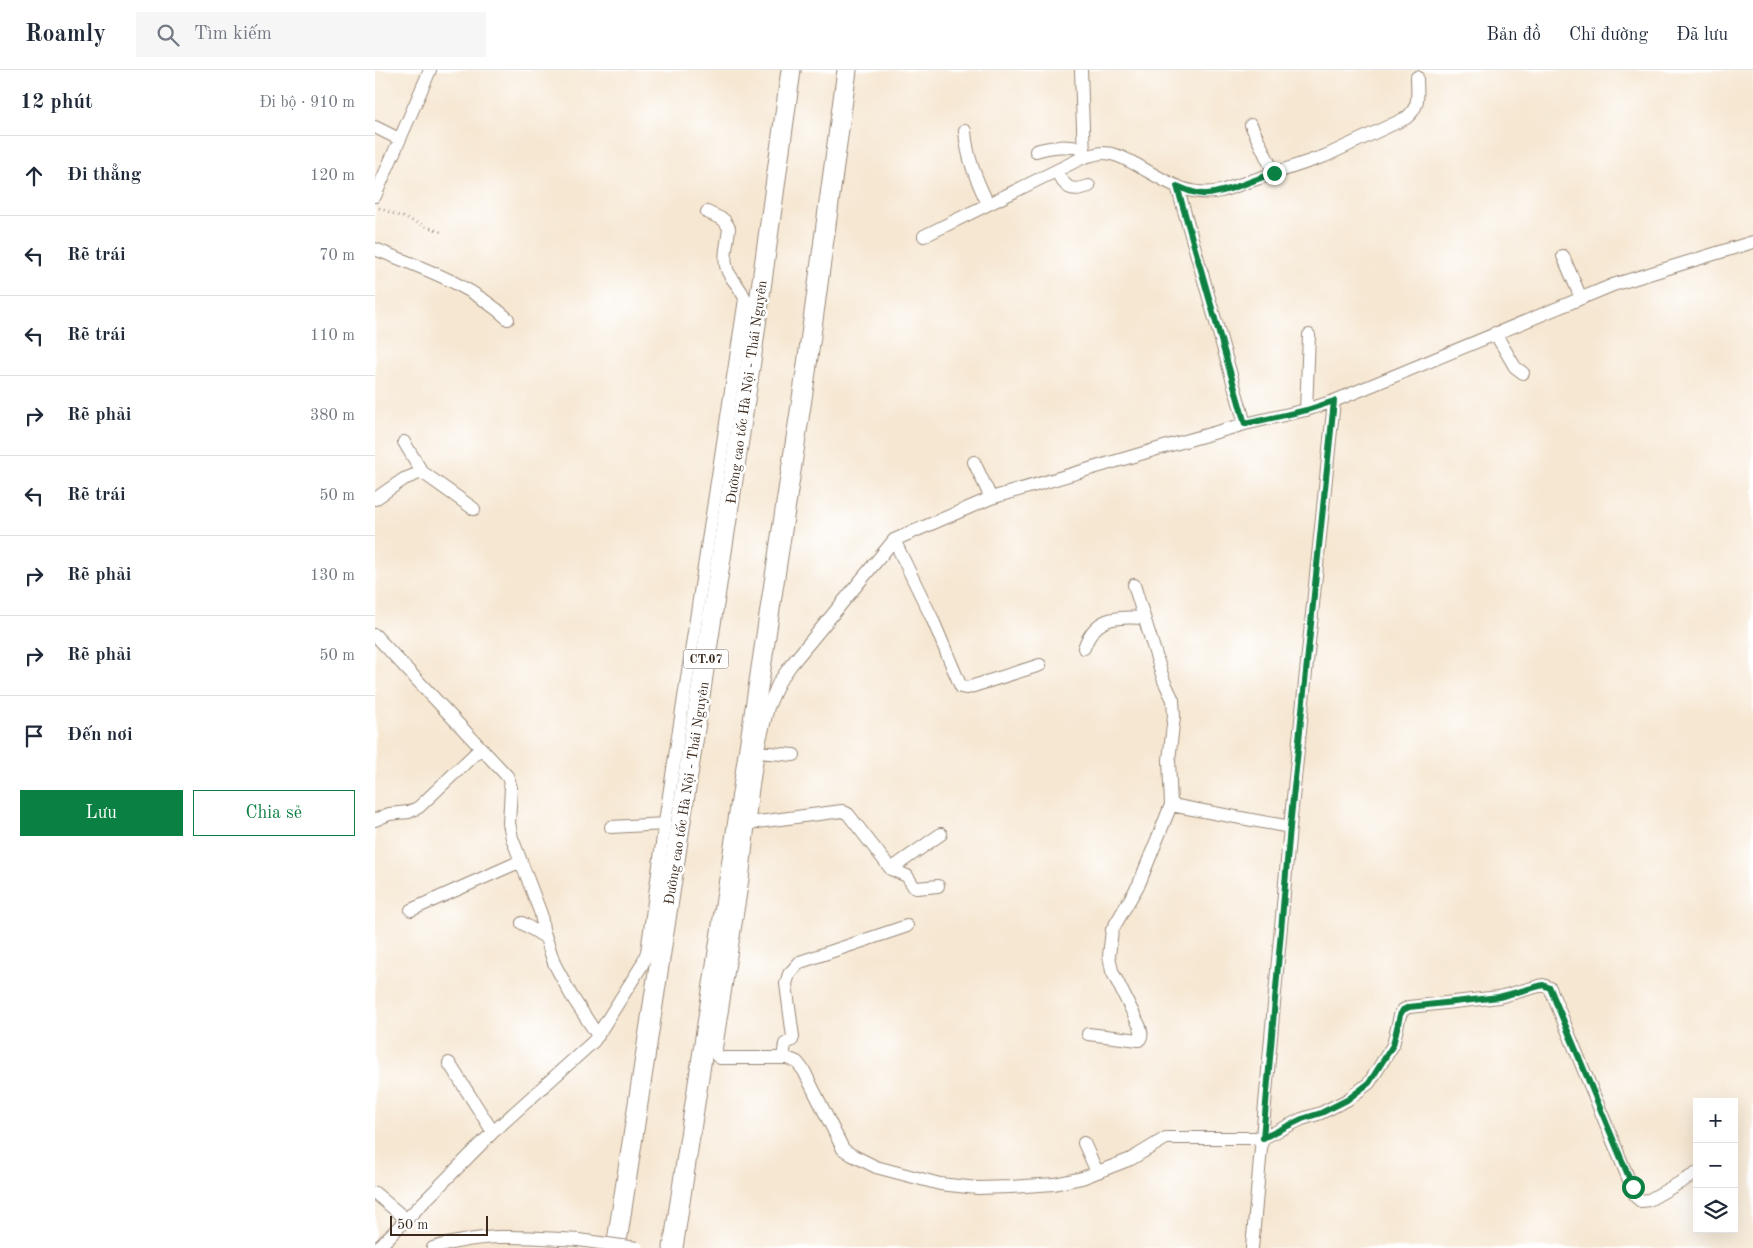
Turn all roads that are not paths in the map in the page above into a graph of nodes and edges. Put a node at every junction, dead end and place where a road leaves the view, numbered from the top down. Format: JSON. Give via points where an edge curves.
{"nodes":[{"id":1,"x":430,"y":70,"type":"edge"},
{"id":2,"x":791,"y":70,"type":"edge"},
{"id":3,"x":847,"y":70,"type":"edge"},
{"id":4,"x":1081,"y":70,"type":"edge"},
{"id":5,"x":1417,"y":77,"type":"dead end"},
{"id":6,"x":1251,"y":125,"type":"dead end"},
{"id":7,"x":376,"y":128,"type":"edge"},
{"id":8,"x":965,"y":131,"type":"dead end"},
{"id":9,"x":399,"y":139,"type":"junction"},
{"id":10,"x":1036,"y":150,"type":"dead end"},
{"id":11,"x":1084,"y":153,"type":"junction"},
{"id":12,"x":1056,"y":170,"type":"junction"},
{"id":13,"x":1274,"y":173,"type":"junction"},
{"id":14,"x":1089,"y":186,"type":"dead end"},
{"id":15,"x":1177,"y":186,"type":"junction"},
{"id":16,"x":375,"y":196,"type":"edge"},
{"id":17,"x":988,"y":204,"type":"junction"},
{"id":18,"x":707,"y":212,"type":"dead end"},
{"id":19,"x":924,"y":236,"type":"dead end"},
{"id":20,"x":1753,"y":242,"type":"edge"},
{"id":21,"x":375,"y":249,"type":"edge"},
{"id":22,"x":1563,"y":256,"type":"dead end"},
{"id":23,"x":1581,"y":298,"type":"junction"},
{"id":24,"x":508,"y":320,"type":"dead end"},
{"id":25,"x":1495,"y":333,"type":"junction"},
{"id":26,"x":1309,"y":335,"type":"dead end"},
{"id":27,"x":1523,"y":373,"type":"dead end"},
{"id":28,"x":1334,"y":401,"type":"junction"},
{"id":29,"x":1307,"y":410,"type":"junction"},
{"id":30,"x":1245,"y":424,"type":"junction"},
{"id":31,"x":404,"y":442,"type":"dead end"},
{"id":32,"x":974,"y":462,"type":"dead end"},
{"id":33,"x":422,"y":472,"type":"junction"},
{"id":34,"x":991,"y":498,"type":"junction"},
{"id":35,"x":375,"y":499,"type":"edge"},
{"id":36,"x":475,"y":509,"type":"dead end"},
{"id":37,"x":894,"y":540,"type":"junction"},
{"id":38,"x":1134,"y":585,"type":"dead end"},
{"id":39,"x":1144,"y":618,"type":"junction"},
{"id":40,"x":375,"y":635,"type":"edge"},
{"id":41,"x":1084,"y":648,"type":"dead end"},
{"id":42,"x":1040,"y":666,"type":"dead end"},
{"id":43,"x":481,"y":748,"type":"junction"},
{"id":44,"x":758,"y":752,"type":"junction"},
{"id":45,"x":794,"y":755,"type":"dead end"},
{"id":46,"x":1171,"y":805,"type":"junction"},
{"id":47,"x":375,"y":820,"type":"edge"},
{"id":48,"x":750,"y":823,"type":"junction"},
{"id":49,"x":665,"y":824,"type":"junction"},
{"id":50,"x":611,"y":827,"type":"dead end"},
{"id":51,"x":1290,"y":827,"type":"junction"},
{"id":52,"x":941,"y":834,"type":"dead end"},
{"id":53,"x":521,"y":861,"type":"junction"},
{"id":54,"x":891,"y":869,"type":"junction"},
{"id":55,"x":937,"y":886,"type":"dead end"},
{"id":56,"x":411,"y":910,"type":"dead end"},
{"id":57,"x":522,"y":923,"type":"dead end"},
{"id":58,"x":907,"y":926,"type":"dead end"},
{"id":59,"x":545,"y":937,"type":"junction"},
{"id":60,"x":1089,"y":1034,"type":"dead end"},
{"id":61,"x":598,"y":1036,"type":"junction"},
{"id":62,"x":783,"y":1058,"type":"junction"},
{"id":63,"x":449,"y":1063,"type":"dead end"},
{"id":64,"x":493,"y":1132,"type":"junction"},
{"id":65,"x":1263,"y":1138,"type":"junction"},
{"id":66,"x":1084,"y":1142,"type":"dead end"},
{"id":67,"x":1097,"y":1172,"type":"junction"},
{"id":68,"x":1693,"y":1174,"type":"edge"},
{"id":69,"x":375,"y":1193,"type":"edge"},
{"id":70,"x":407,"y":1220,"type":"junction"},
{"id":71,"x":378,"y":1248,"type":"edge"},
{"id":72,"x":433,"y":1248,"type":"edge"},
{"id":73,"x":616,"y":1248,"type":"edge"},
{"id":74,"x":637,"y":1248,"type":"edge"},
{"id":75,"x":673,"y":1248,"type":"edge"},
{"id":76,"x":1252,"y":1248,"type":"edge"}],
"edges":[{"from":1,"to":9,"type":"street"},
{"from":2,"to":73,"type":"highway","name":"Đường cao tốc Hà Nội - Thái Nguyên","number":"CT.07","via":[[751,361]]},
{"from":3,"to":75,"type":"highway","via":[[806,372]]},
{"from":4,"to":11,"type":"street"},
{"from":5,"to":13,"type":"street","via":[[1415,111],[1407,118],[1325,156]]},
{"from":6,"to":13,"type":"street"},
{"from":7,"to":9,"type":"street"},
{"from":8,"to":17,"type":"street","via":[[971,168]]},
{"from":9,"to":16,"type":"street"},
{"from":10,"to":11,"type":"street","via":[[1069,146]]},
{"from":11,"to":12,"type":"street"},
{"from":11,"to":15,"type":"street","via":[[1120,156]]},
{"from":12,"to":14,"type":"street","via":[[1069,188],[1078,190]]},
{"from":12,"to":17,"type":"street"},
{"from":13,"to":15,"type":"street","via":[[1207,194]]},
{"from":15,"to":30,"type":"street"},
{"from":17,"to":19,"type":"street"},
{"from":18,"to":49,"type":"street","via":[[724,220],[729,228],[725,257],[727,269],[745,299]]},
{"from":20,"to":23,"type":"street"},
{"from":21,"to":24,"type":"street","via":[[453,281]]},
{"from":22,"to":23,"type":"street"},
{"from":23,"to":25,"type":"street"},
{"from":25,"to":27,"type":"street","via":[[1515,367]]},
{"from":25,"to":28,"type":"street"},
{"from":26,"to":29,"type":"street"},
{"from":28,"to":29,"type":"street"},
{"from":28,"to":51,"type":"street"},
{"from":29,"to":30,"type":"street"},
{"from":30,"to":34,"type":"street"},
{"from":31,"to":33,"type":"street"},
{"from":32,"to":34,"type":"street"},
{"from":33,"to":35,"type":"street","via":[[404,479]]},
{"from":33,"to":36,"type":"street"},
{"from":34,"to":37,"type":"street"},
{"from":37,"to":42,"type":"street","via":[[961,687],[967,688]]},
{"from":37,"to":44,"type":"street","via":[[779,682]]},
{"from":38,"to":39,"type":"street"},
{"from":39,"to":41,"type":"street","via":[[1110,618],[1089,635]]},
{"from":39,"to":46,"type":"street","via":[[1173,700],[1169,760]]},
{"from":40,"to":43,"type":"street"},
{"from":43,"to":47,"type":"street","via":[[419,807]]},
{"from":43,"to":53,"type":"street","via":[[508,777],[511,788],[509,823]]},
{"from":44,"to":45,"type":"street"},
{"from":44,"to":48,"type":"street"},
{"from":46,"to":51,"type":"street"},
{"from":46,"to":60,"type":"street","via":[[1139,884],[1112,930],[1109,956],[1112,971],[1142,1034],[1139,1040]]},
{"from":48,"to":54,"type":"street","via":[[841,811],[848,814]]},
{"from":48,"to":62,"type":"street","via":[[716,1053],[720,1058]]},
{"from":49,"to":50,"type":"street"},
{"from":49,"to":61,"type":"street","via":[[647,952]]},
{"from":51,"to":65,"type":"street"},
{"from":52,"to":54,"type":"street"},
{"from":53,"to":56,"type":"street"},
{"from":53,"to":59,"type":"street","via":[[541,914]]},
{"from":54,"to":55,"type":"street","via":[[907,876],[917,888]]},
{"from":57,"to":59,"type":"street"},
{"from":58,"to":62,"type":"street","via":[[800,962],[789,974],[786,984],[793,1037],[785,1044]]},
{"from":59,"to":61,"type":"street","via":[[553,963]]},
{"from":61,"to":64,"type":"street"},
{"from":62,"to":67,"type":"street","via":[[797,1062],[804,1071],[843,1149],[875,1167],[940,1184],[977,1188],[1054,1184]]},
{"from":63,"to":64,"type":"street"},
{"from":64,"to":70,"type":"street"},
{"from":65,"to":67,"type":"street","via":[[1166,1138],[1131,1159]]},
{"from":65,"to":68,"type":"street","via":[[1347,1100],[1369,1083],[1393,1045],[1403,1010],[1499,997],[1543,985],[1550,988],[1636,1197],[1641,1201],[1649,1200]]},
{"from":65,"to":76,"type":"street"},
{"from":66,"to":67,"type":"street"},
{"from":69,"to":70,"type":"street"},
{"from":70,"to":71,"type":"street"},
{"from":72,"to":74,"type":"street","bridge":true,"via":[[457,1240],[517,1236]]}]}
